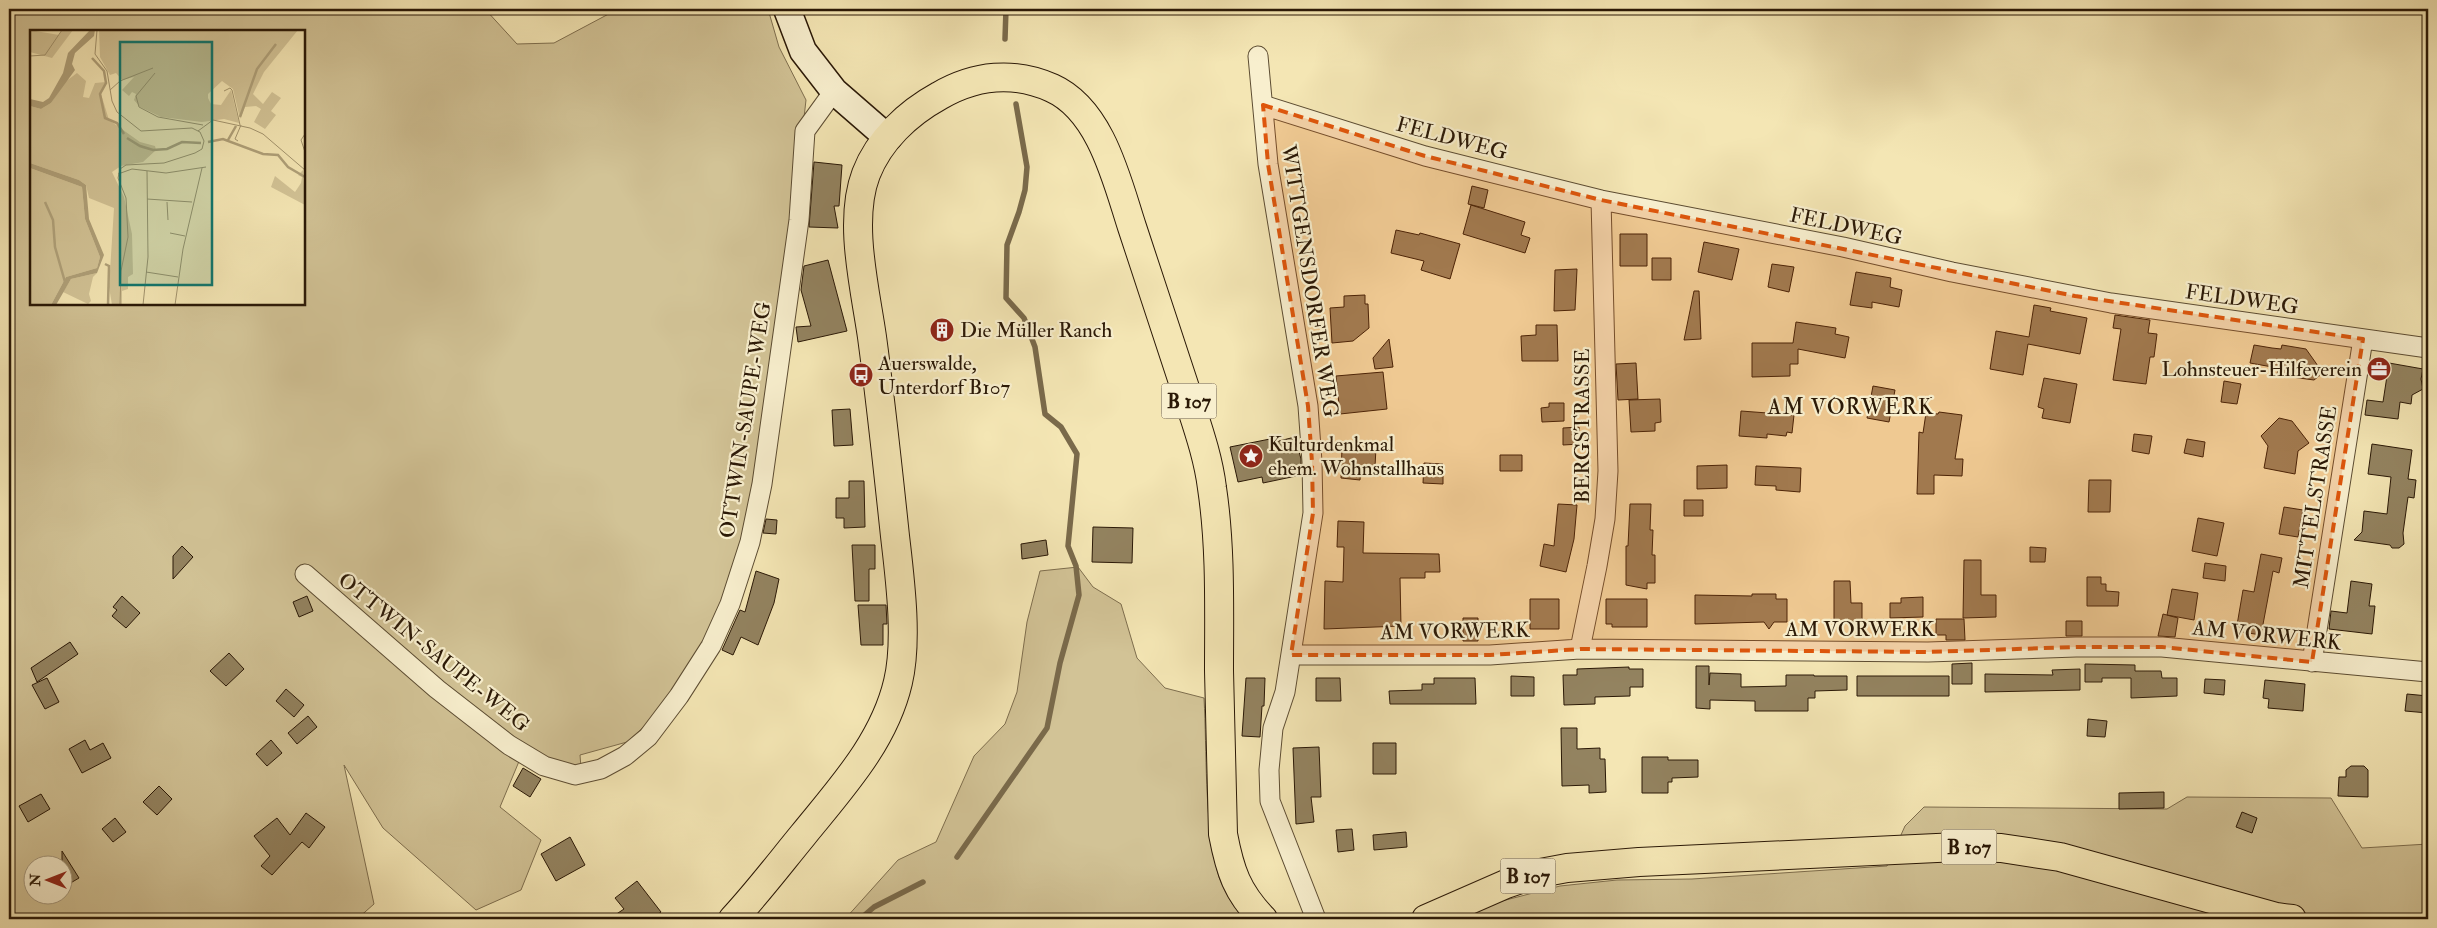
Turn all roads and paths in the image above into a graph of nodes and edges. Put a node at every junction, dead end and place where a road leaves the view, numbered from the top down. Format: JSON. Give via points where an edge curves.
{"nodes":[{"id":1,"x":787,"y":9,"type":"edge"},
{"id":2,"x":1258,"y":56,"type":"dead end"},
{"id":3,"x":834,"y":91,"type":"junction"},
{"id":4,"x":1263,"y":105,"type":"junction"},
{"id":5,"x":888,"y":138,"type":"junction"},
{"id":6,"x":1601,"y":200,"type":"junction"},
{"id":7,"x":2363,"y":339,"type":"junction"},
{"id":8,"x":2428,"y":348,"type":"edge"},
{"id":9,"x":304,"y":574,"type":"dead end"},
{"id":10,"x":1580,"y":650,"type":"junction"},
{"id":11,"x":1291,"y":656,"type":"junction"},
{"id":12,"x":2312,"y":662,"type":"junction"},
{"id":13,"x":2428,"y":672,"type":"edge"},
{"id":14,"x":733,"y":919,"type":"edge"},
{"id":15,"x":1263,"y":919,"type":"edge"},
{"id":16,"x":1316,"y":919,"type":"edge"},
{"id":17,"x":1426,"y":919,"type":"edge"},
{"id":18,"x":2292,"y":919,"type":"edge"}],
"edges":[{"from":1,"to":3,"type":"main road","via":[[803,51]]},
{"from":2,"to":4,"type":"street","name":"WITTGENSDORFER WEG"},
{"from":3,"to":5,"type":"main road"},
{"from":3,"to":9,"type":"street","name":"OTTWIN-SAUPE-WEG","via":[[805,131],[799,220],[762,484],[750,542],[730,604],[711,646],[648,737],[626,756],[600,770],[575,775],[544,766],[509,745],[436,688]]},
{"from":4,"to":6,"type":"street","name":"FELDWEG","via":[[1425,156]]},
{"from":4,"to":11,"type":"street","name":"WITTGENSDORFER WEG","via":[[1268,164],[1308,406],[1312,462],[1312,513]]},
{"from":5,"to":14,"type":"main road","number":"B 107","via":[[865,176],[860,204],[860,236],[900,579],[900,676],[887,718],[854,772]]},
{"from":5,"to":15,"type":"main road","number":"B 107","via":[[902,122],[928,102],[970,81],[989,76],[1008,77],[1056,89],[1076,104],[1092,124],[1116,180],[1209,470],[1217,544],[1223,834],[1229,867],[1239,889]]},
{"from":6,"to":7,"type":"street","name":"FELDWEG","via":[[2075,296]]},
{"from":6,"to":10,"type":"street","name":"BERGSTRASSE","via":[[1608,471],[1603,529]]},
{"from":7,"to":8,"type":"street","name":"FELDWEG"},
{"from":7,"to":12,"type":"street","name":"MITTELSTRASSE"},
{"from":10,"to":11,"type":"street","name":"AM VORWERK","via":[[1490,655]]},
{"from":10,"to":12,"type":"street","name":"AM VORWERK","via":[[1928,652],[2076,646],[2162,647]]},
{"from":11,"to":16,"type":"street","name":"WITTGENSDORFER WEG","via":[[1273,728],[1270,801]]},
{"from":12,"to":13,"type":"street","name":"AM VORWERK"},
{"from":17,"to":18,"type":"main road","number":"B 107","via":[[1506,884],[1567,868],[1958,847],[2001,848],[2060,857]]}]}
